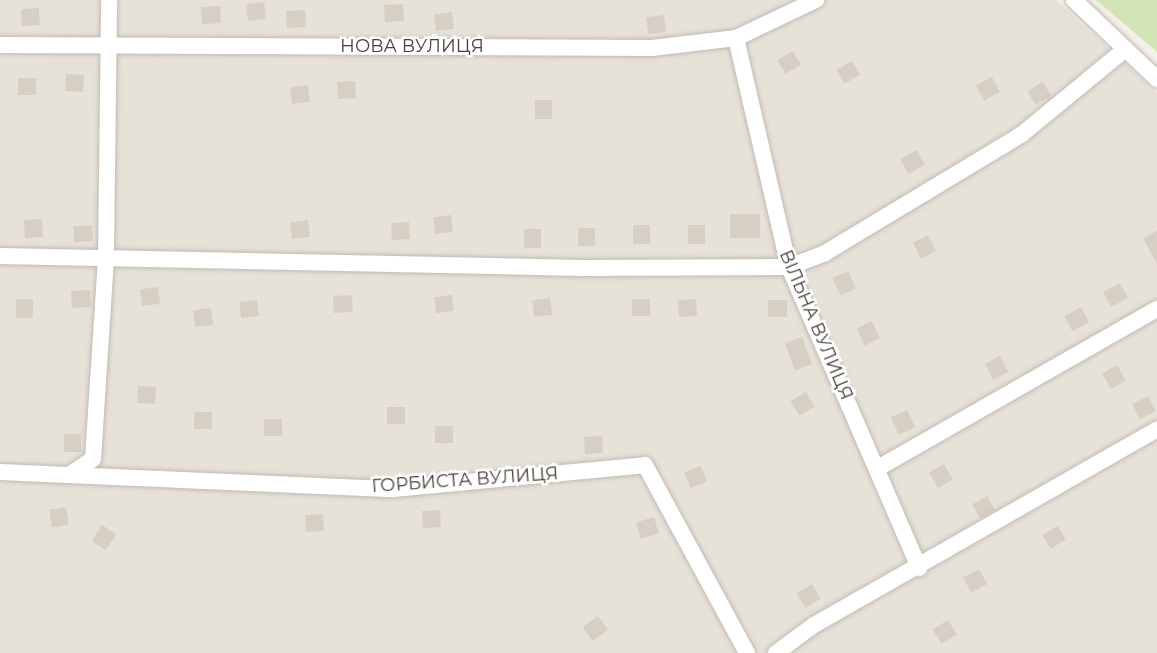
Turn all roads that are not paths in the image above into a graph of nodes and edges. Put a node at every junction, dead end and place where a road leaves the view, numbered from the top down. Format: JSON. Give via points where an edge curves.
{"nodes":[{"id":1,"x":109,"y":0,"type":"edge"},
{"id":2,"x":816,"y":0,"type":"edge"},
{"id":3,"x":1074,"y":0,"type":"edge"},
{"id":4,"x":736,"y":38,"type":"junction"},
{"id":5,"x":0,"y":45,"type":"edge"},
{"id":6,"x":109,"y":45,"type":"junction"},
{"id":7,"x":1123,"y":51,"type":"junction"},
{"id":8,"x":1157,"y":79,"type":"edge"},
{"id":9,"x":0,"y":256,"type":"edge"},
{"id":10,"x":106,"y":256,"type":"junction"},
{"id":11,"x":789,"y":267,"type":"junction"},
{"id":12,"x":1157,"y":309,"type":"edge"},
{"id":13,"x":1157,"y":429,"type":"edge"},
{"id":14,"x":878,"y":468,"type":"junction"},
{"id":15,"x":0,"y":472,"type":"edge"},
{"id":16,"x":72,"y":473,"type":"junction"},
{"id":17,"x":919,"y":568,"type":"junction"},
{"id":18,"x":747,"y":653,"type":"edge"},
{"id":19,"x":776,"y":653,"type":"edge"}],
"edges":[{"from":1,"to":6,"type":"street"},
{"from":2,"to":4,"type":"street","name":"НОВА ВУЛИЦЯ"},
{"from":3,"to":7,"type":"street"},
{"from":4,"to":6,"type":"street","name":"НОВА ВУЛИЦЯ","via":[[652,48]]},
{"from":4,"to":11,"type":"street","name":"ВІЛЬНА ВУЛИЦЯ"},
{"from":5,"to":6,"type":"street","name":"НОВА ВУЛИЦЯ"},
{"from":6,"to":10,"type":"street"},
{"from":7,"to":8,"type":"street"},
{"from":7,"to":11,"type":"street","via":[[1022,134],[825,254]]},
{"from":9,"to":10,"type":"street"},
{"from":10,"to":11,"type":"street","via":[[582,268]]},
{"from":10,"to":16,"type":"street","via":[[93,459]]},
{"from":11,"to":14,"type":"street","name":"ВІЛЬНА ВУЛИЦЯ"},
{"from":12,"to":14,"type":"street"},
{"from":13,"to":17,"type":"street"},
{"from":14,"to":17,"type":"street","name":"ВІЛЬНА ВУЛИЦЯ"},
{"from":15,"to":16,"type":"street","name":"ГОРБИСТА ВУЛИЦЯ"},
{"from":16,"to":18,"type":"street","name":"ГОРБИСТА ВУЛИЦЯ","via":[[393,489],[645,465]]},
{"from":17,"to":19,"type":"street","via":[[814,625]]}]}
